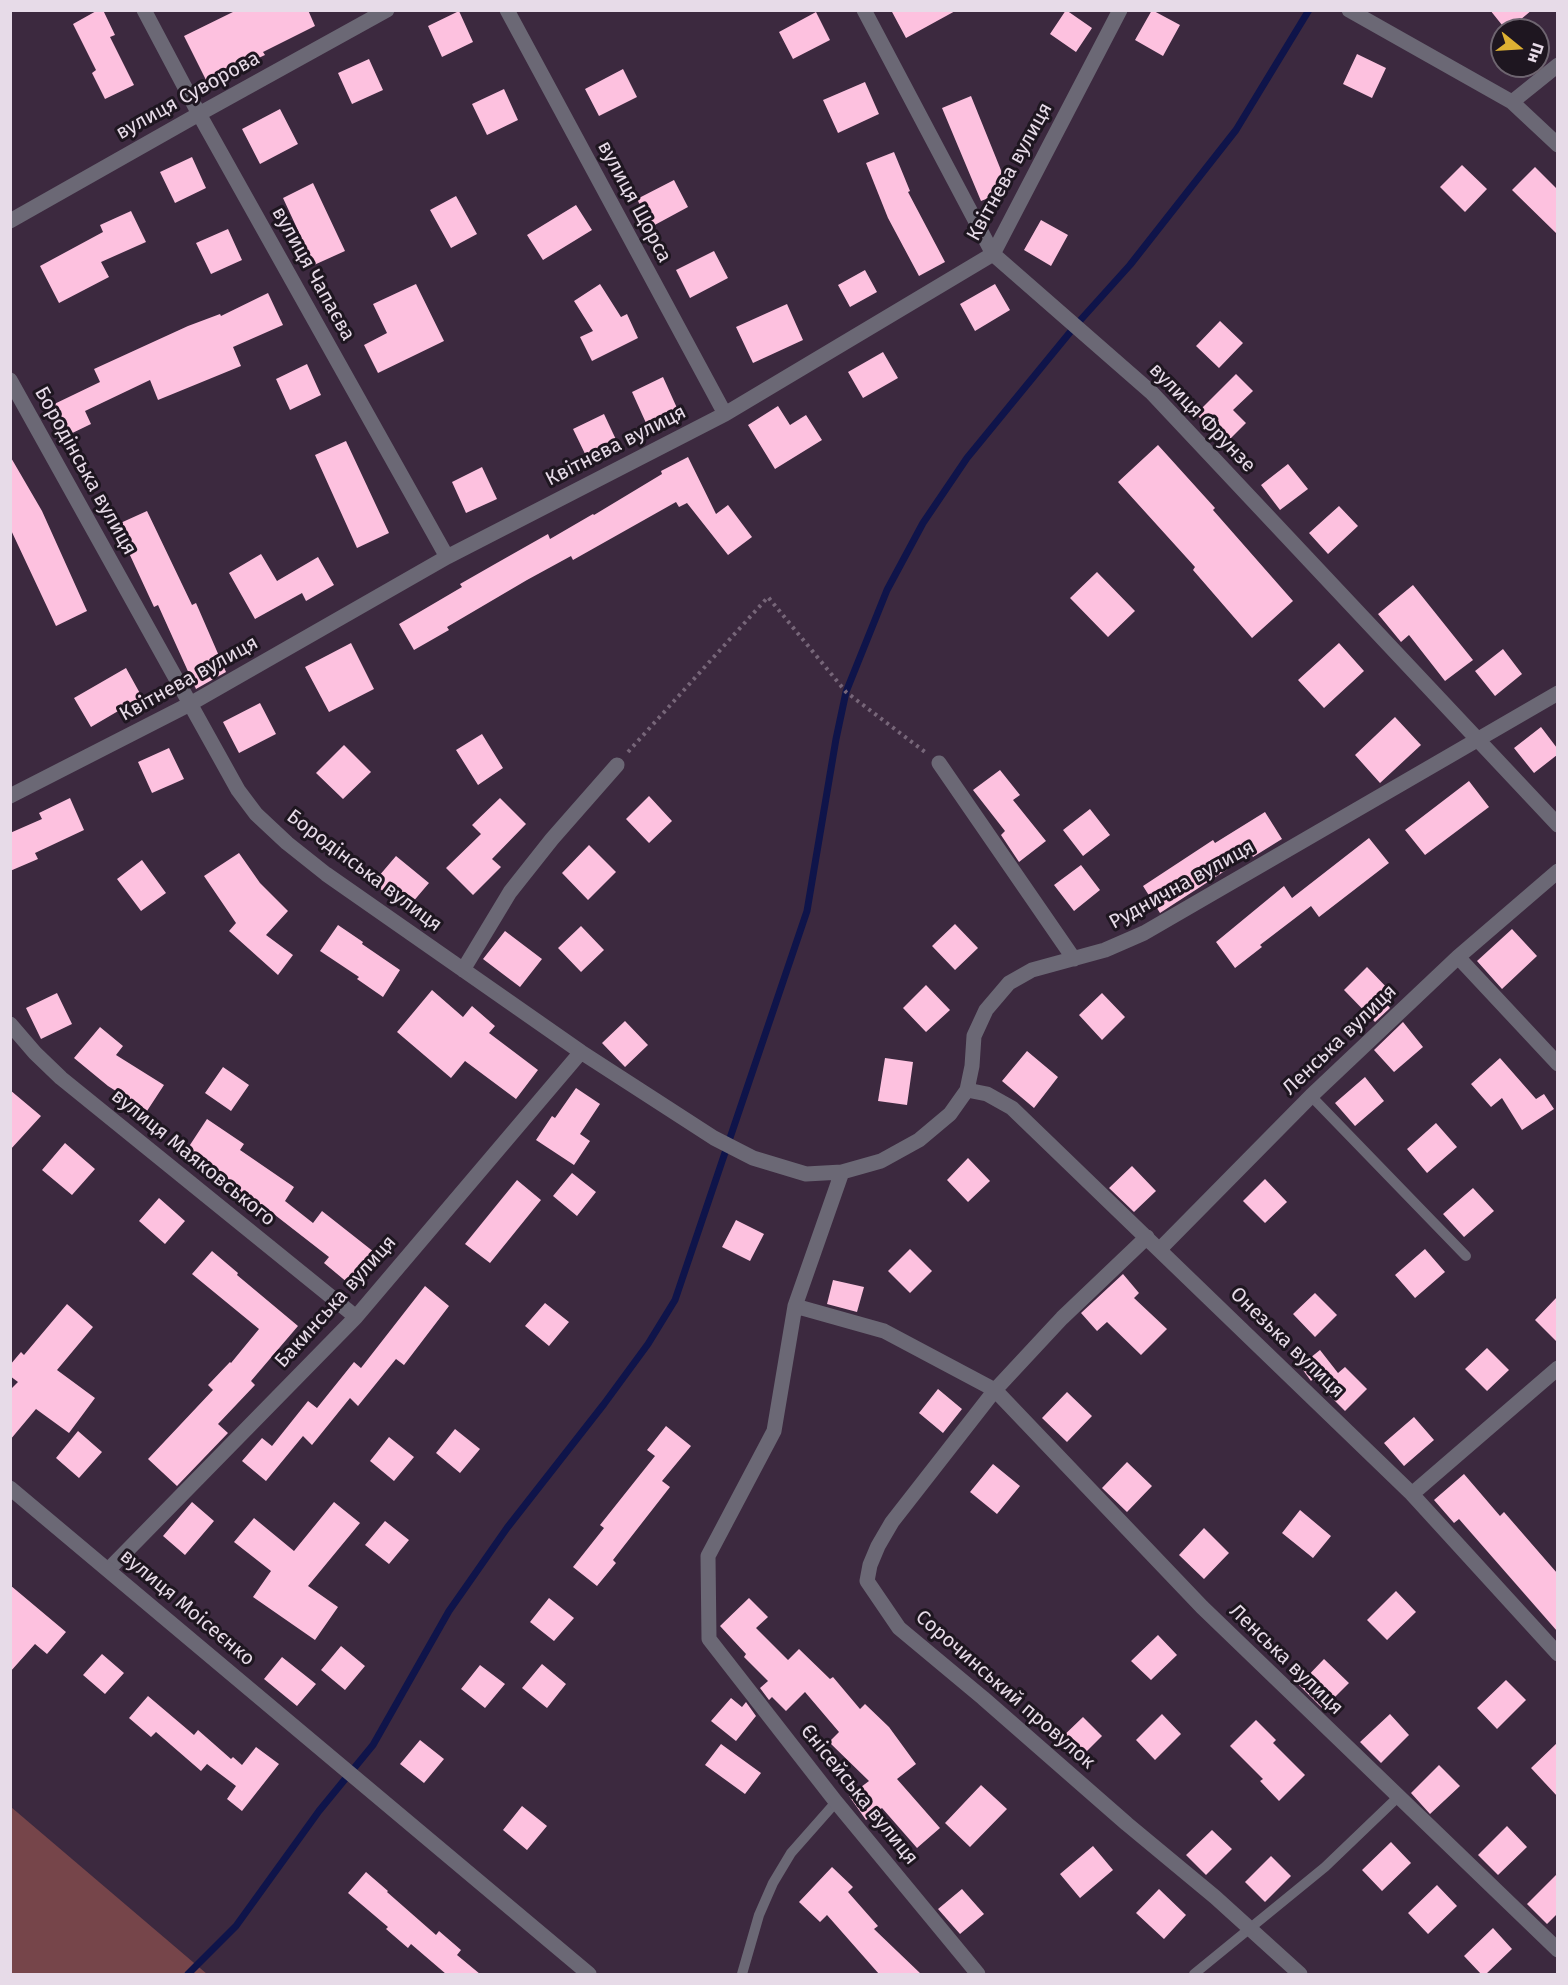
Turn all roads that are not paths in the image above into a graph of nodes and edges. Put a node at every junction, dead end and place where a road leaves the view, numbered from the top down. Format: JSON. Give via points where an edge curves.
{"nodes":[{"id":1,"x":144,"y":10,"type":"edge"},
{"id":2,"x":387,"y":10,"type":"edge"},
{"id":3,"x":507,"y":10,"type":"edge"},
{"id":4,"x":864,"y":10,"type":"edge"},
{"id":5,"x":1120,"y":10,"type":"edge"},
{"id":6,"x":1349,"y":10,"type":"edge"},
{"id":7,"x":1557,"y":65,"type":"edge"},
{"id":8,"x":1512,"y":102,"type":"junction"},
{"id":9,"x":199,"y":114,"type":"junction"},
{"id":10,"x":1557,"y":145,"type":"edge"},
{"id":11,"x":10,"y":221,"type":"edge"},
{"id":12,"x":993,"y":254,"type":"junction"},
{"id":13,"x":10,"y":380,"type":"edge"},
{"id":14,"x":725,"y":414,"type":"junction"},
{"id":15,"x":447,"y":557,"type":"junction"},
{"id":16,"x":1557,"y":693,"type":"edge"},
{"id":17,"x":190,"y":704,"type":"junction"},
{"id":18,"x":1477,"y":739,"type":"junction"},
{"id":19,"x":939,"y":764,"type":"road end"},
{"id":20,"x":617,"y":765,"type":"road end"},
{"id":21,"x":10,"y":796,"type":"edge"},
{"id":22,"x":1557,"y":825,"type":"edge"},
{"id":23,"x":1557,"y":871,"type":"edge"},
{"id":24,"x":1458,"y":957,"type":"junction"},
{"id":25,"x":1074,"y":959,"type":"junction"},
{"id":26,"x":463,"y":970,"type":"junction"},
{"id":27,"x":10,"y":1024,"type":"edge"},
{"id":28,"x":581,"y":1052,"type":"junction"},
{"id":29,"x":1557,"y":1065,"type":"edge"},
{"id":30,"x":967,"y":1090,"type":"junction"},
{"id":31,"x":1311,"y":1096,"type":"junction"},
{"id":32,"x":753,"y":1158,"type":"joint"},
{"id":33,"x":842,"y":1172,"type":"junction"},
{"id":34,"x":1147,"y":1237,"type":"junction"},
{"id":35,"x":1160,"y":1249,"type":"junction"},
{"id":36,"x":1466,"y":1256,"type":"dead end"},
{"id":37,"x":795,"y":1306,"type":"junction"},
{"id":38,"x":356,"y":1317,"type":"junction"},
{"id":39,"x":1557,"y":1368,"type":"edge"},
{"id":40,"x":995,"y":1390,"type":"junction"},
{"id":41,"x":10,"y":1488,"type":"edge"},
{"id":42,"x":1412,"y":1494,"type":"junction"},
{"id":43,"x":109,"y":1569,"type":"junction"},
{"id":44,"x":1557,"y":1654,"type":"edge"},
{"id":45,"x":1398,"y":1797,"type":"junction"},
{"id":46,"x":836,"y":1802,"type":"junction"},
{"id":47,"x":1250,"y":1929,"type":"junction"},
{"id":48,"x":1557,"y":1950,"type":"edge"},
{"id":49,"x":590,"y":1974,"type":"edge"},
{"id":50,"x":742,"y":1974,"type":"edge"},
{"id":51,"x":978,"y":1974,"type":"edge"},
{"id":52,"x":1194,"y":1974,"type":"edge"},
{"id":53,"x":1300,"y":1974,"type":"edge"}],
"edges":[{"from":1,"to":9,"type":"street","name":"вулиця Чапаєва"},
{"from":2,"to":9,"type":"street","name":"вулиця Суворова"},
{"from":3,"to":14,"type":"street","name":"вулиця Щорса"},
{"from":4,"to":12,"type":"street","name":"вулиця Фрунзе"},
{"from":5,"to":12,"type":"street","name":"Квітнева вулиця"},
{"from":6,"to":8,"type":"street"},
{"from":7,"to":8,"type":"street"},
{"from":8,"to":10,"type":"street"},
{"from":9,"to":11,"type":"street","name":"вулиця Суворова"},
{"from":9,"to":15,"type":"street","name":"вулиця Чапаєва"},
{"from":12,"to":14,"type":"street","name":"Квітнева вулиця"},
{"from":12,"to":18,"type":"street","name":"вулиця Фрунзе","via":[[1152,393]]},
{"from":13,"to":17,"type":"street","name":"Бородінська вулиця"},
{"from":14,"to":15,"type":"street","name":"Квітнева вулиця"},
{"from":15,"to":17,"type":"street","name":"Квітнева вулиця"},
{"from":16,"to":18,"type":"street","name":"Руднична вулиця"},
{"from":17,"to":21,"type":"street","name":"Квітнева вулиця"},
{"from":17,"to":26,"type":"street","name":"Бородінська вулиця","via":[[238,790],[256,813],[326,874]]},
{"from":18,"to":22,"type":"street","name":"вулиця Фрунзе"},
{"from":18,"to":25,"type":"street","name":"Руднична вулиця","via":[[1144,933]]},
{"from":19,"to":25,"type":"street"},
{"from":20,"to":26,"type":"street","via":[[510,892]]},
{"from":23,"to":24,"type":"street","name":"Ленська вулиця"},
{"from":24,"to":29,"type":"street"},
{"from":24,"to":31,"type":"street","name":"Ленська вулиця"},
{"from":25,"to":30,"type":"street","name":"Руднична вулиця","via":[[1032,970],[1009,983],[986,1010],[974,1036]]},
{"from":26,"to":28,"type":"street","name":"Бородінська вулиця"},
{"from":27,"to":38,"type":"street","name":"вулиця Маяковського","via":[[61,1078]]},
{"from":28,"to":32,"type":"street","name":"Бородінська вулиця","via":[[714,1138]]},
{"from":28,"to":38,"type":"street","name":"Бакинська вулиця"},
{"from":30,"to":33,"type":"street","name":"Руднична вулиця","via":[[950,1114],[919,1140],[881,1161]]},
{"from":30,"to":34,"type":"street","name":"Онезька вулиця","via":[[987,1094],[1012,1108]]},
{"from":31,"to":35,"type":"street","name":"Ленська вулиця"},
{"from":31,"to":36,"type":"lane"},
{"from":32,"to":33,"type":"street","name":"Руднична вулиця","via":[[806,1174]]},
{"from":33,"to":37,"type":"street"},
{"from":34,"to":35,"type":"street","name":"Онезька вулиця"},
{"from":34,"to":40,"type":"street","via":[[1062,1318]]},
{"from":35,"to":42,"type":"street","name":"Онезька вулиця"},
{"from":37,"to":40,"type":"street","name":"Ленська вулиця","via":[[884,1331]]},
{"from":37,"to":46,"type":"street","name":"Єнісейська вулиця","via":[[774,1431],[708,1556],[709,1639]]},
{"from":38,"to":43,"type":"street","name":"Бакинська вулиця"},
{"from":39,"to":42,"type":"street"},
{"from":40,"to":45,"type":"street","name":"Ленська вулиця","via":[[1202,1607]]},
{"from":40,"to":47,"type":"street","name":"Сорочинський провулок","via":[[892,1522],[878,1546],[867,1581],[899,1628]]},
{"from":41,"to":43,"type":"street","name":"вулиця Моісеєнко"},
{"from":42,"to":44,"type":"street","name":"Онезька вулиця"},
{"from":43,"to":49,"type":"street","name":"вулиця Моісеєнко"},
{"from":45,"to":47,"type":"lane","via":[[1325,1867]]},
{"from":45,"to":48,"type":"street","name":"Ленська вулиця"},
{"from":46,"to":50,"type":"lane","via":[[790,1853],[773,1883]]},
{"from":46,"to":51,"type":"street","name":"Єнісейська вулиця"},
{"from":47,"to":52,"type":"lane"},
{"from":47,"to":53,"type":"street","name":"Сорочинський провулок"}]}
